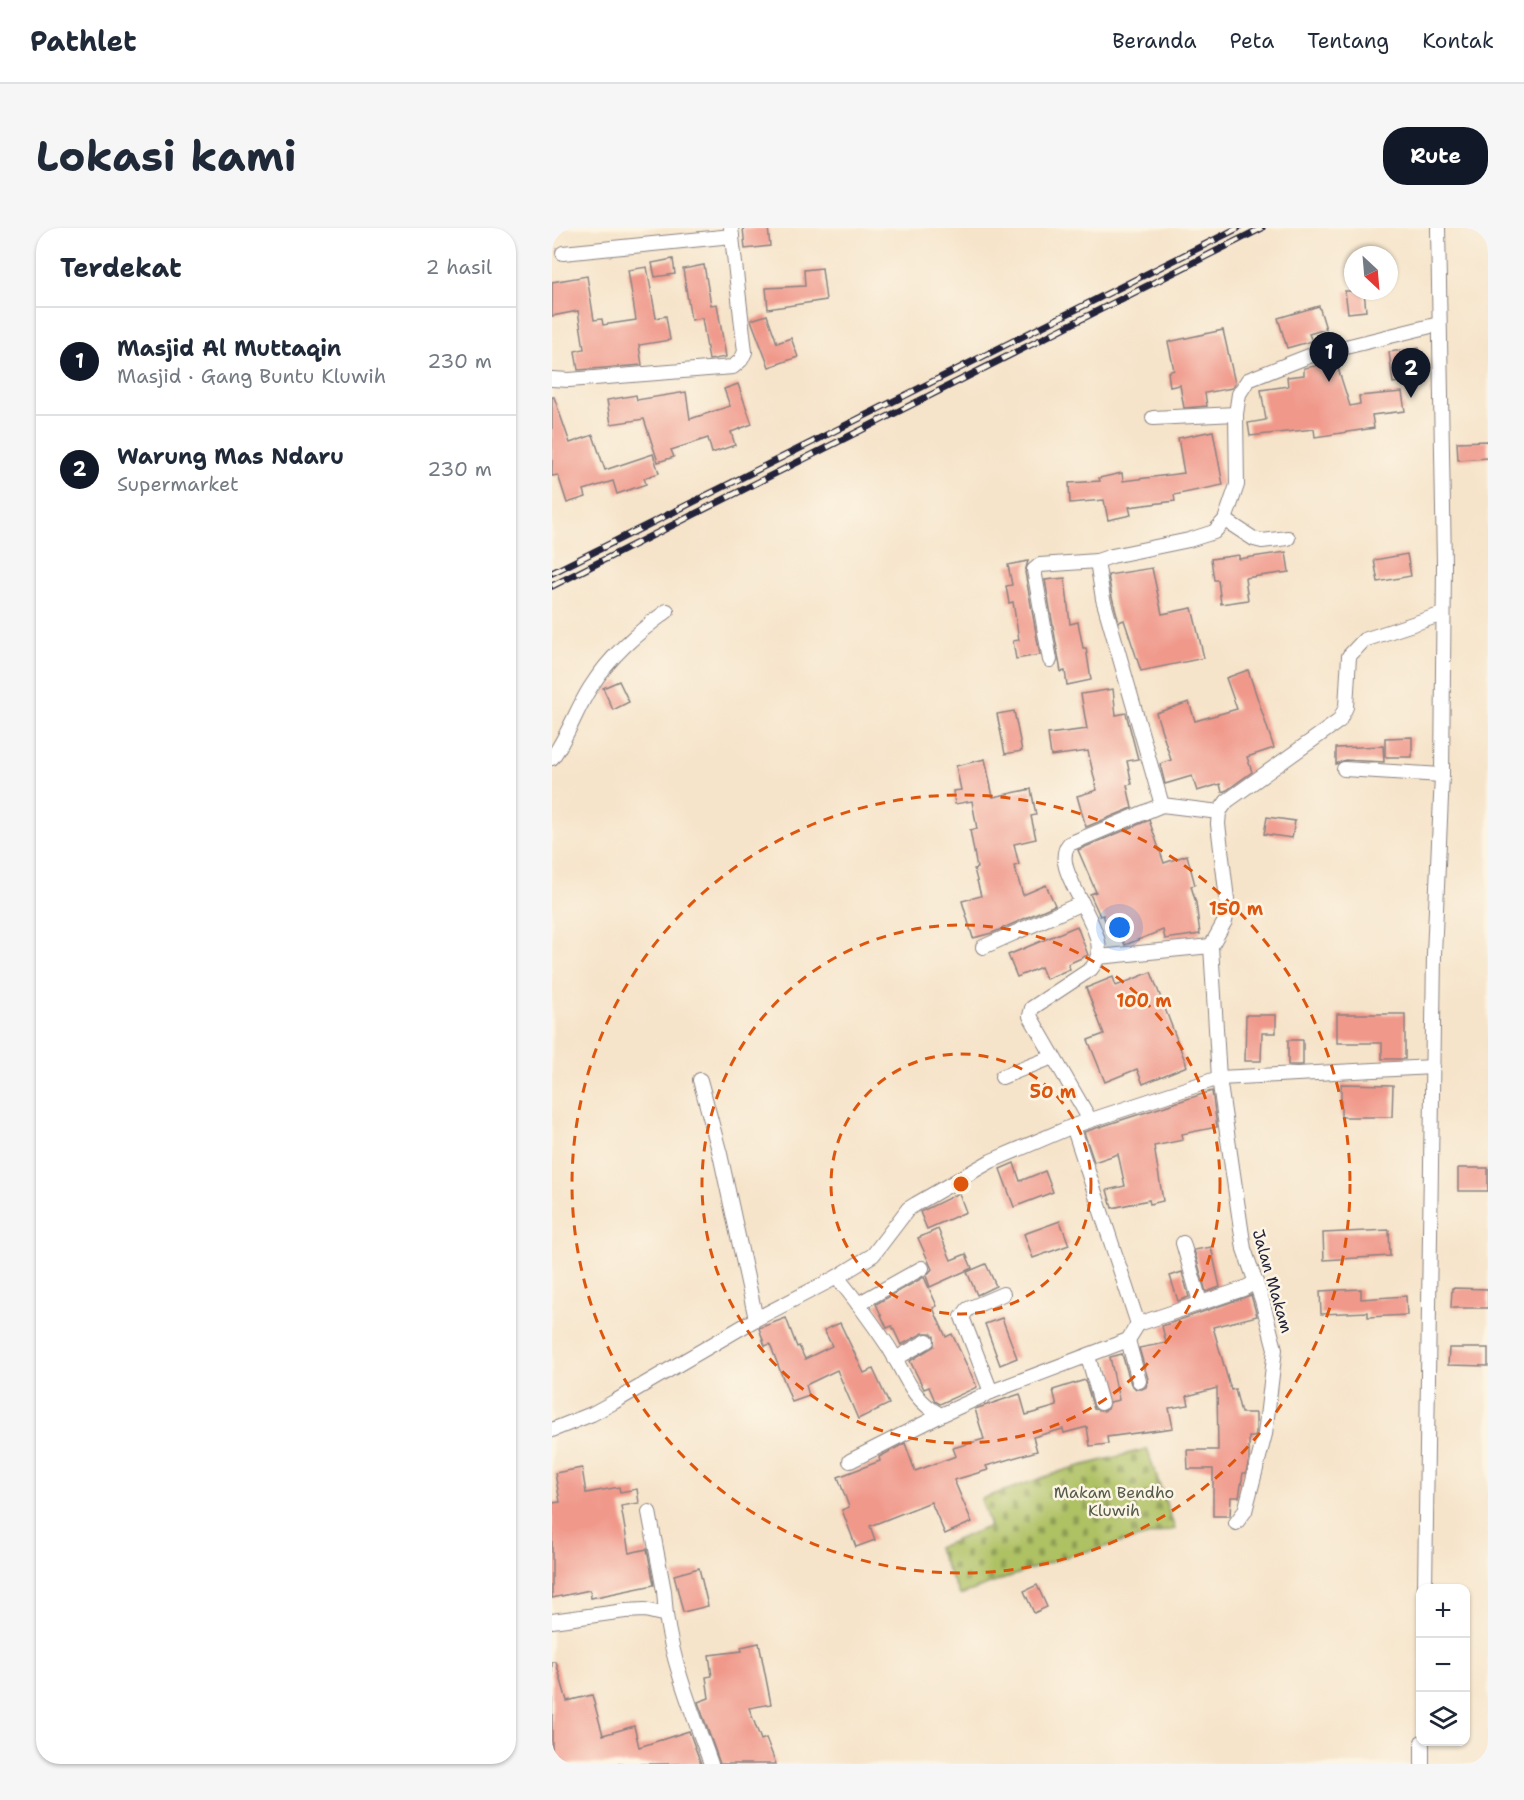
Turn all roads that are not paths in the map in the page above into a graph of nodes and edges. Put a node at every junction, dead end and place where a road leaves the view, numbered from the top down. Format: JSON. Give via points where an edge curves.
{"nodes":[{"id":1,"x":1438,"y":228,"type":"edge"},
{"id":2,"x":731,"y":232,"type":"edge"},
{"id":3,"x":562,"y":253,"type":"dead end"},
{"id":4,"x":1438,"y":324,"type":"junction"},
{"id":5,"x":552,"y":380,"type":"edge"},
{"id":6,"x":1236,"y":414,"type":"junction"},
{"id":7,"x":1153,"y":418,"type":"dead end"},
{"id":8,"x":1225,"y":520,"type":"junction"},
{"id":9,"x":1288,"y":538,"type":"dead end"},
{"id":10,"x":1097,"y":561,"type":"junction"},
{"id":11,"x":666,"y":611,"type":"dead end"},
{"id":12,"x":1443,"y":614,"type":"junction"},
{"id":13,"x":1050,"y":660,"type":"dead end"},
{"id":14,"x":552,"y":758,"type":"edge"},
{"id":15,"x":1344,"y":769,"type":"dead end"},
{"id":16,"x":1442,"y":775,"type":"junction"},
{"id":17,"x":1162,"y":805,"type":"junction"},
{"id":18,"x":1219,"y":812,"type":"junction"},
{"id":19,"x":1082,"y":903,"type":"junction"},
{"id":20,"x":1211,"y":946,"type":"junction"},
{"id":21,"x":983,"y":947,"type":"dead end"},
{"id":22,"x":1098,"y":957,"type":"junction"},
{"id":23,"x":1053,"y":1057,"type":"junction"},
{"id":24,"x":1433,"y":1067,"type":"junction"},
{"id":25,"x":1002,"y":1077,"type":"dead end"},
{"id":26,"x":1219,"y":1078,"type":"junction"},
{"id":27,"x":700,"y":1080,"type":"dead end"},
{"id":28,"x":1090,"y":1120,"type":"junction"},
{"id":29,"x":1073,"y":1126,"type":"junction"},
{"id":30,"x":1183,"y":1243,"type":"dead end"},
{"id":31,"x":922,"y":1268,"type":"dead end"},
{"id":32,"x":837,"y":1277,"type":"junction"},
{"id":33,"x":1257,"y":1282,"type":"junction"},
{"id":34,"x":1003,"y":1294,"type":"dead end"},
{"id":35,"x":1200,"y":1302,"type":"junction"},
{"id":36,"x":858,"y":1304,"type":"junction"},
{"id":37,"x":756,"y":1319,"type":"junction"},
{"id":38,"x":1138,"y":1324,"type":"junction"},
{"id":39,"x":1128,"y":1340,"type":"junction"},
{"id":40,"x":927,"y":1341,"type":"dead end"},
{"id":41,"x":1088,"y":1356,"type":"junction"},
{"id":42,"x":895,"y":1359,"type":"junction"},
{"id":43,"x":1139,"y":1381,"type":"dead end"},
{"id":44,"x":991,"y":1392,"type":"junction"},
{"id":45,"x":1101,"y":1403,"type":"dead end"},
{"id":46,"x":941,"y":1415,"type":"junction"},
{"id":47,"x":552,"y":1430,"type":"edge"},
{"id":48,"x":850,"y":1461,"type":"dead end"},
{"id":49,"x":649,"y":1512,"type":"dead end"},
{"id":50,"x":1236,"y":1523,"type":"dead end"},
{"id":51,"x":1425,"y":1584,"type":"edge"},
{"id":52,"x":666,"y":1615,"type":"junction"},
{"id":53,"x":552,"y":1621,"type":"edge"},
{"id":54,"x":1422,"y":1746,"type":"edge"},
{"id":55,"x":711,"y":1764,"type":"edge"},
{"id":56,"x":1422,"y":1764,"type":"edge"}],
"edges":[{"from":1,"to":4,"type":"street"},
{"from":2,"to":3,"type":"street"},
{"from":2,"to":5,"type":"street","via":[[745,352],[733,367]]},
{"from":4,"to":6,"type":"street","via":[[1309,356],[1248,380],[1239,393]]},
{"from":4,"to":12,"type":"street"},
{"from":6,"to":7,"type":"street"},
{"from":6,"to":8,"type":"street","via":[[1237,485]]},
{"from":8,"to":9,"type":"street","via":[[1254,539]]},
{"from":8,"to":10,"type":"street","via":[[1214,532]]},
{"from":10,"to":13,"type":"street","via":[[1040,565],[1034,570]]},
{"from":10,"to":17,"type":"street","via":[[1102,599]]},
{"from":11,"to":14,"type":"street","via":[[614,656],[590,687]]},
{"from":12,"to":16,"type":"street"},
{"from":12,"to":18,"type":"street","via":[[1364,640],[1356,647],[1349,656],[1346,707],[1339,721],[1227,801]]},
{"from":15,"to":16,"type":"street"},
{"from":16,"to":24,"type":"street"},
{"from":17,"to":18,"type":"street"},
{"from":17,"to":19,"type":"street","via":[[1069,844],[1063,853],[1065,864]]},
{"from":18,"to":20,"type":"street","via":[[1228,908]]},
{"from":19,"to":21,"type":"street"},
{"from":19,"to":22,"type":"street","via":[[1100,944]]},
{"from":20,"to":22,"type":"street"},
{"from":20,"to":26,"type":"street","name":"Jalan Makam"},
{"from":22,"to":23,"type":"street","via":[[1091,969],[1032,1008],[1032,1022]]},
{"from":23,"to":25,"type":"street"},
{"from":23,"to":28,"type":"street"},
{"from":24,"to":26,"type":"street"},
{"from":24,"to":51,"type":"street"},
{"from":26,"to":28,"type":"street"},
{"from":26,"to":33,"type":"street","name":"Jalan Makam","via":[[1244,1249]]},
{"from":27,"to":37,"type":"street"},
{"from":28,"to":29,"type":"street"},
{"from":29,"to":32,"type":"street","via":[[991,1161],[908,1209],[873,1255]]},
{"from":29,"to":38,"type":"street"},
{"from":30,"to":35,"type":"street"},
{"from":31,"to":36,"type":"street"},
{"from":32,"to":36,"type":"street"},
{"from":32,"to":37,"type":"street"},
{"from":33,"to":35,"type":"street"},
{"from":33,"to":50,"type":"street","name":"Jalan Makam","via":[[1275,1349],[1264,1434],[1245,1511]]},
{"from":34,"to":44,"type":"street","via":[[968,1309],[962,1317]]},
{"from":35,"to":38,"type":"street"},
{"from":36,"to":42,"type":"street"},
{"from":37,"to":47,"type":"street","via":[[592,1414]]},
{"from":38,"to":39,"type":"street"},
{"from":39,"to":41,"type":"street"},
{"from":39,"to":43,"type":"street"},
{"from":40,"to":42,"type":"street"},
{"from":41,"to":44,"type":"street"},
{"from":41,"to":45,"type":"street"},
{"from":42,"to":46,"type":"street","via":[[919,1400]]},
{"from":44,"to":46,"type":"street"},
{"from":46,"to":48,"type":"street"},
{"from":49,"to":52,"type":"street"},
{"from":52,"to":53,"type":"street","via":[[625,1611]]},
{"from":52,"to":55,"type":"street","via":[[684,1687]]},
{"from":54,"to":56,"type":"street"}]}
